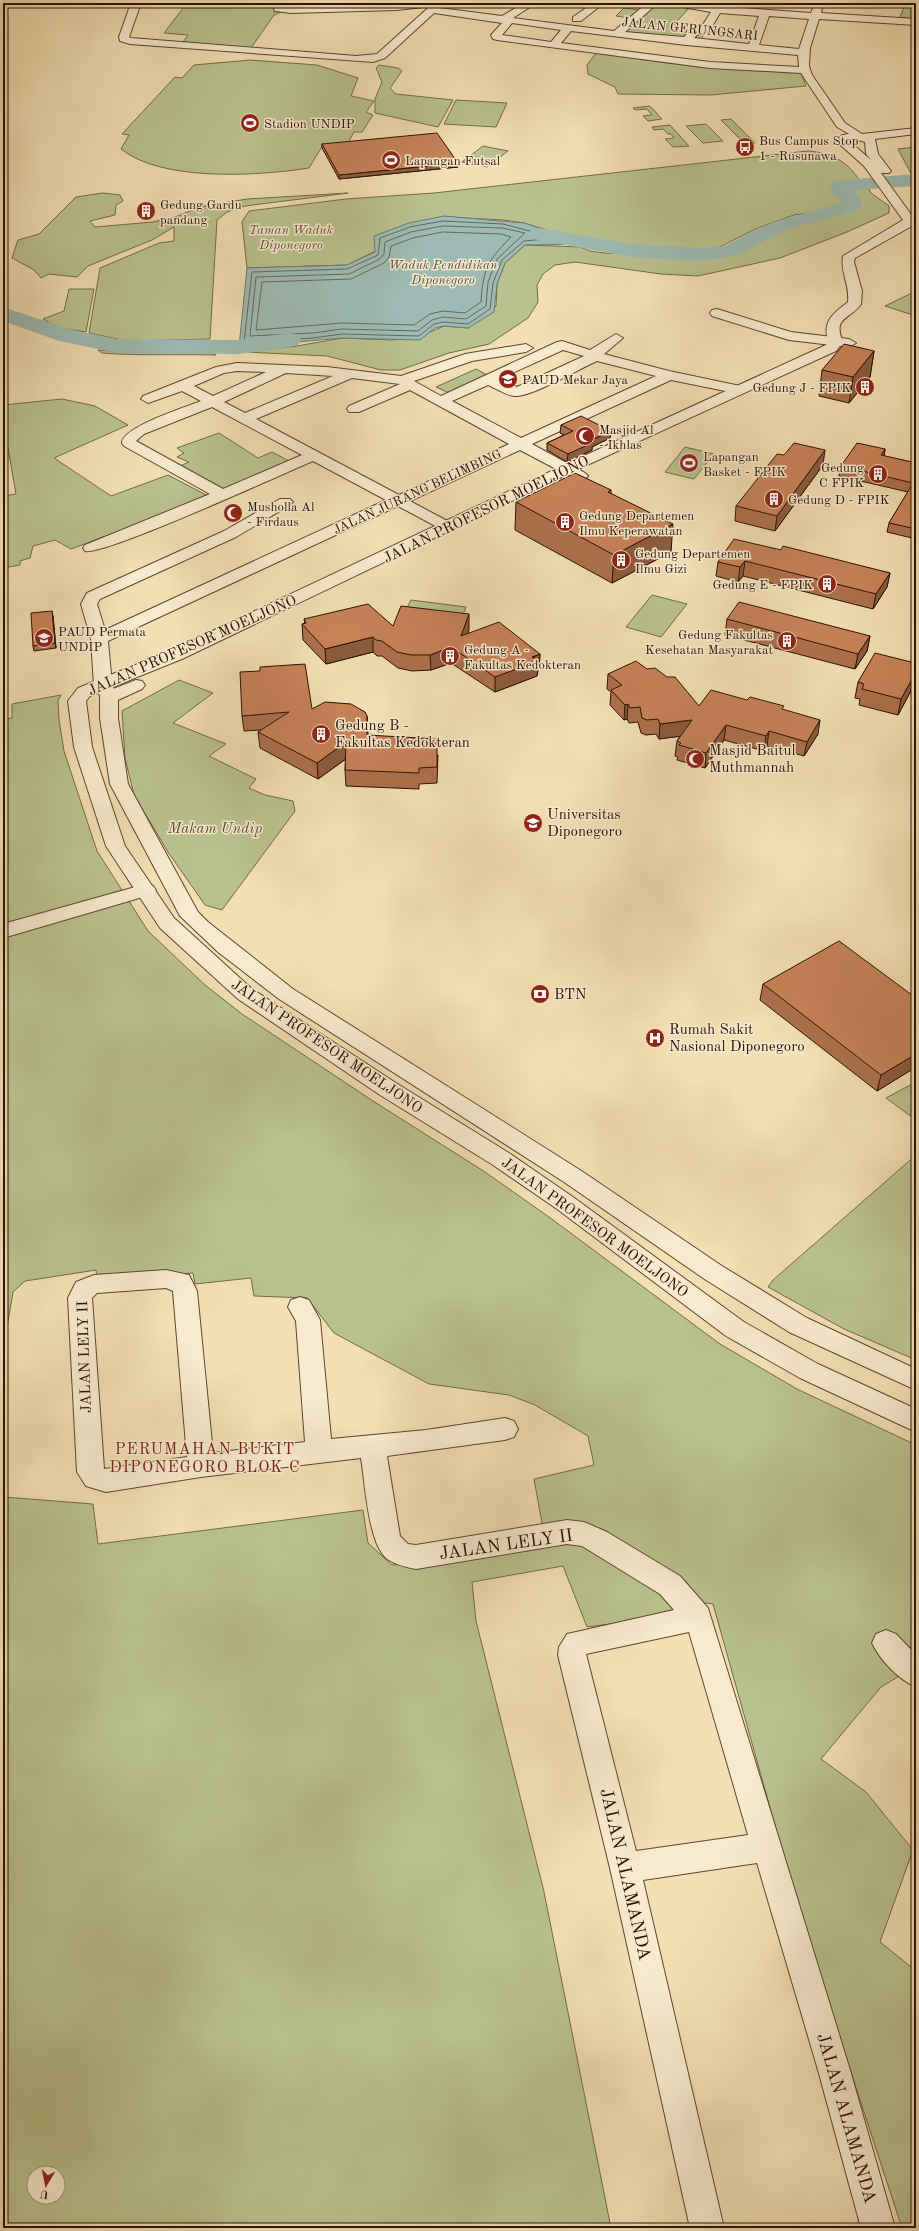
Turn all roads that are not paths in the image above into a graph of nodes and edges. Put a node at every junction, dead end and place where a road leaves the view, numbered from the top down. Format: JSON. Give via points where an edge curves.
{"nodes":[{"id":1,"x":136,"y":3,"type":"edge"},
{"id":2,"x":281,"y":3,"type":"edge"},
{"id":3,"x":532,"y":3,"type":"edge"},
{"id":4,"x":599,"y":3,"type":"edge"},
{"id":5,"x":653,"y":3,"type":"edge"},
{"id":6,"x":677,"y":3,"type":"edge"},
{"id":7,"x":820,"y":3,"type":"edge"},
{"id":8,"x":431,"y":6,"type":"edge"},
{"id":9,"x":896,"y":9,"type":"dead end"},
{"id":10,"x":717,"y":10,"type":"junction"},
{"id":11,"x":765,"y":13,"type":"junction"},
{"id":12,"x":815,"y":16,"type":"junction"},
{"id":13,"x":577,"y":19,"type":"dead end"},
{"id":14,"x":506,"y":20,"type":"junction"},
{"id":15,"x":892,"y":21,"type":"junction"},
{"id":16,"x":916,"y":22,"type":"edge"},
{"id":17,"x":568,"y":28,"type":"junction"},
{"id":18,"x":616,"y":34,"type":"junction"},
{"id":19,"x":682,"y":42,"type":"junction"},
{"id":20,"x":554,"y":45,"type":"junction"},
{"id":21,"x":753,"y":48,"type":"junction"},
{"id":22,"x":803,"y":52,"type":"junction"},
{"id":23,"x":664,"y":59,"type":"junction"},
{"id":24,"x":805,"y":70,"type":"junction"},
{"id":25,"x":916,"y":131,"type":"edge"},
{"id":26,"x":916,"y":136,"type":"edge"},
{"id":27,"x":858,"y":139,"type":"junction"},
{"id":28,"x":873,"y":163,"type":"junction"},
{"id":29,"x":910,"y":212,"type":"edge"},
{"id":30,"x":916,"y":225,"type":"edge"},
{"id":31,"x":859,"y":306,"type":"junction"},
{"id":32,"x":716,"y":313,"type":"dead end"},
{"id":33,"x":616,"y":338,"type":"dead end"},
{"id":34,"x":842,"y":342,"type":"junction"},
{"id":35,"x":526,"y":348,"type":"dead end"},
{"id":36,"x":596,"y":354,"type":"junction"},
{"id":37,"x":285,"y":370,"type":"junction"},
{"id":38,"x":351,"y":374,"type":"junction"},
{"id":39,"x":669,"y":375,"type":"junction"},
{"id":40,"x":487,"y":380,"type":"junction"},
{"id":41,"x":406,"y":382,"type":"junction"},
{"id":42,"x":182,"y":386,"type":"junction"},
{"id":43,"x":740,"y":390,"type":"junction"},
{"id":44,"x":148,"y":399,"type":"dead end"},
{"id":45,"x":214,"y":401,"type":"junction"},
{"id":46,"x":441,"y":401,"type":"junction"},
{"id":47,"x":354,"y":409,"type":"dead end"},
{"id":48,"x":245,"y":418,"type":"junction"},
{"id":49,"x":519,"y":444,"type":"junction"},
{"id":50,"x":313,"y":456,"type":"junction"},
{"id":51,"x":574,"y":473,"type":"junction"},
{"id":52,"x":223,"y":495,"type":"junction"},
{"id":53,"x":396,"y":500,"type":"junction"},
{"id":54,"x":285,"y":502,"type":"dead end"},
{"id":55,"x":451,"y":529,"type":"junction"},
{"id":56,"x":91,"y":548,"type":"dead end"},
{"id":57,"x":99,"y":639,"type":"junction"},
{"id":58,"x":106,"y":691,"type":"junction"},
{"id":59,"x":146,"y":890,"type":"junction"},
{"id":60,"x":3,"y":931,"type":"edge"},
{"id":61,"x":300,"y":1307,"type":"dead end"},
{"id":62,"x":916,"y":1380,"type":"edge"},
{"id":63,"x":916,"y":1421,"type":"edge"},
{"id":64,"x":505,"y":1429,"type":"dead end"},
{"id":65,"x":372,"y":1445,"type":"junction"},
{"id":66,"x":319,"y":1451,"type":"junction"},
{"id":67,"x":200,"y":1466,"type":"junction"},
{"id":68,"x":698,"y":1617,"type":"junction"},
{"id":69,"x":886,"y":1643,"type":"dead end"},
{"id":70,"x":916,"y":1674,"type":"edge"},
{"id":71,"x":766,"y":1847,"type":"junction"},
{"id":72,"x":625,"y":1868,"type":"junction"},
{"id":73,"x":707,"y":2228,"type":"edge"},
{"id":74,"x":878,"y":2228,"type":"edge"}],
"edges":[{"from":1,"to":8,"type":"street","via":[[124,37],[130,41],[373,59],[381,56]]},
{"from":2,"to":8,"type":"street","name":"JALAN GERUNGSARI","via":[[278,9],[287,10]]},
{"from":3,"to":14,"type":"street"},
{"from":4,"to":13,"type":"street"},
{"from":5,"to":18,"type":"street"},
{"from":6,"to":10,"type":"street"},
{"from":7,"to":12,"type":"street"},
{"from":8,"to":14,"type":"street","name":"JALAN GERUNGSARI"},
{"from":9,"to":15,"type":"street"},
{"from":10,"to":11,"type":"street"},
{"from":10,"to":19,"type":"street","via":[[706,28],[693,33]]},
{"from":11,"to":12,"type":"street"},
{"from":11,"to":21,"type":"street"},
{"from":12,"to":15,"type":"street"},
{"from":12,"to":22,"type":"street"},
{"from":14,"to":17,"type":"street","name":"JALAN GERUNGSARI"},
{"from":14,"to":20,"type":"street","via":[[497,37]]},
{"from":15,"to":16,"type":"street"},
{"from":17,"to":18,"type":"street","name":"JALAN GERUNGSARI"},
{"from":17,"to":20,"type":"street"},
{"from":18,"to":19,"type":"street","name":"JALAN GERUNGSARI"},
{"from":19,"to":21,"type":"street","name":"JALAN GERUNGSARI"},
{"from":19,"to":23,"type":"street"},
{"from":20,"to":23,"type":"street"},
{"from":21,"to":22,"type":"street","name":"JALAN GERUNGSARI"},
{"from":22,"to":24,"type":"street"},
{"from":23,"to":24,"type":"street","via":[[710,65]]},
{"from":24,"to":27,"type":"street","via":[[841,125]]},
{"from":25,"to":27,"type":"street"},
{"from":26,"to":27,"type":"street"},
{"from":27,"to":28,"type":"street"},
{"from":27,"to":28,"type":"street"},
{"from":28,"to":29,"type":"street"},
{"from":29,"to":31,"type":"street","via":[[908,223],[849,256],[848,262]]},
{"from":30,"to":31,"type":"street","via":[[857,257],[856,263],[867,297]]},
{"from":31,"to":34,"type":"street","via":[[844,328]]},
{"from":32,"to":34,"type":"street","via":[[789,336]]},
{"from":33,"to":36,"type":"street"},
{"from":34,"to":43,"type":"street","name":"JALAN PROFESOR MOELJONO"},
{"from":34,"to":51,"type":"street","via":[[845,349],[716,414]]},
{"from":35,"to":41,"type":"street","via":[[470,357]]},
{"from":36,"to":39,"type":"street","via":[[612,361]]},
{"from":36,"to":40,"type":"street","via":[[562,345]]},
{"from":36,"to":40,"type":"street","via":[[538,384],[516,392]]},
{"from":37,"to":38,"type":"street"},
{"from":37,"to":42,"type":"street","via":[[226,369]]},
{"from":37,"to":45,"type":"street"},
{"from":38,"to":41,"type":"street"},
{"from":38,"to":48,"type":"street"},
{"from":39,"to":43,"type":"street"},
{"from":39,"to":49,"type":"street","name":"JALAN JURANG BELIMBING"},
{"from":40,"to":46,"type":"street"},
{"from":41,"to":46,"type":"street"},
{"from":41,"to":47,"type":"street"},
{"from":42,"to":44,"type":"street"},
{"from":42,"to":45,"type":"street"},
{"from":43,"to":51,"type":"street","name":"JALAN PROFESOR MOELJONO"},
{"from":45,"to":48,"type":"street"},
{"from":45,"to":52,"type":"street","via":[[138,431],[129,440],[129,444]]},
{"from":46,"to":49,"type":"street"},
{"from":48,"to":50,"type":"street"},
{"from":49,"to":51,"type":"street"},
{"from":49,"to":53,"type":"street","name":"JALAN JURANG BELIMBING"},
{"from":50,"to":52,"type":"street"},
{"from":50,"to":53,"type":"street"},
{"from":51,"to":55,"type":"street","name":"JALAN PROFESOR MOELJONO"},
{"from":52,"to":56,"type":"street"},
{"from":53,"to":55,"type":"street"},
{"from":53,"to":57,"type":"street","name":"JALAN JURANG BELIMBING"},
{"from":54,"to":57,"type":"street","via":[[230,534],[93,596],[89,604]]},
{"from":55,"to":58,"type":"street","name":"JALAN PROFESOR MOELJONO","via":[[219,648]]},
{"from":57,"to":58,"type":"street"},
{"from":58,"to":59,"type":"street","name":"JALAN PROFESOR MOELJONO","via":[[84,692],[77,701],[83,748],[116,846]]},
{"from":58,"to":62,"type":"street","via":[[119,784],[190,916],[207,933],[286,994],[572,1176],[714,1273],[798,1325]]},
{"from":59,"to":60,"type":"street"},
{"from":59,"to":63,"type":"street","name":"JALAN PROFESOR MOELJONO","via":[[167,923],[245,994],[388,1089],[501,1159],[565,1203],[735,1329],[809,1371]]},
{"from":61,"to":66,"type":"street","via":[[308,1320]]},
{"from":64,"to":65,"type":"street","name":"JALAN LELY II","via":[[426,1441]]},
{"from":65,"to":66,"type":"street","name":"JALAN LELY II"},
{"from":65,"to":68,"type":"street","name":"JALAN LELY II","via":[[388,1538],[393,1549],[402,1555],[416,1557],[567,1532],[584,1534],[670,1585]]},
{"from":66,"to":67,"type":"street","name":"JALAN LELY II"},
{"from":67,"to":67,"type":"street","name":"JALAN LELY II","via":[[106,1482],[93,1478],[90,1472],[80,1298],[84,1289],[94,1284],[159,1279],[181,1282],[186,1299]]},
{"from":68,"to":71,"type":"street","name":"JALAN ALAMANDA"},
{"from":68,"to":72,"type":"street","name":"JALAN ALAMANDA","via":[[577,1643],[573,1647],[572,1655]]},
{"from":69,"to":70,"type":"street"},
{"from":71,"to":72,"type":"street"},
{"from":71,"to":74,"type":"street","name":"JALAN ALAMANDA","via":[[834,2070]]},
{"from":72,"to":73,"type":"street","name":"JALAN ALAMANDA"}]}
